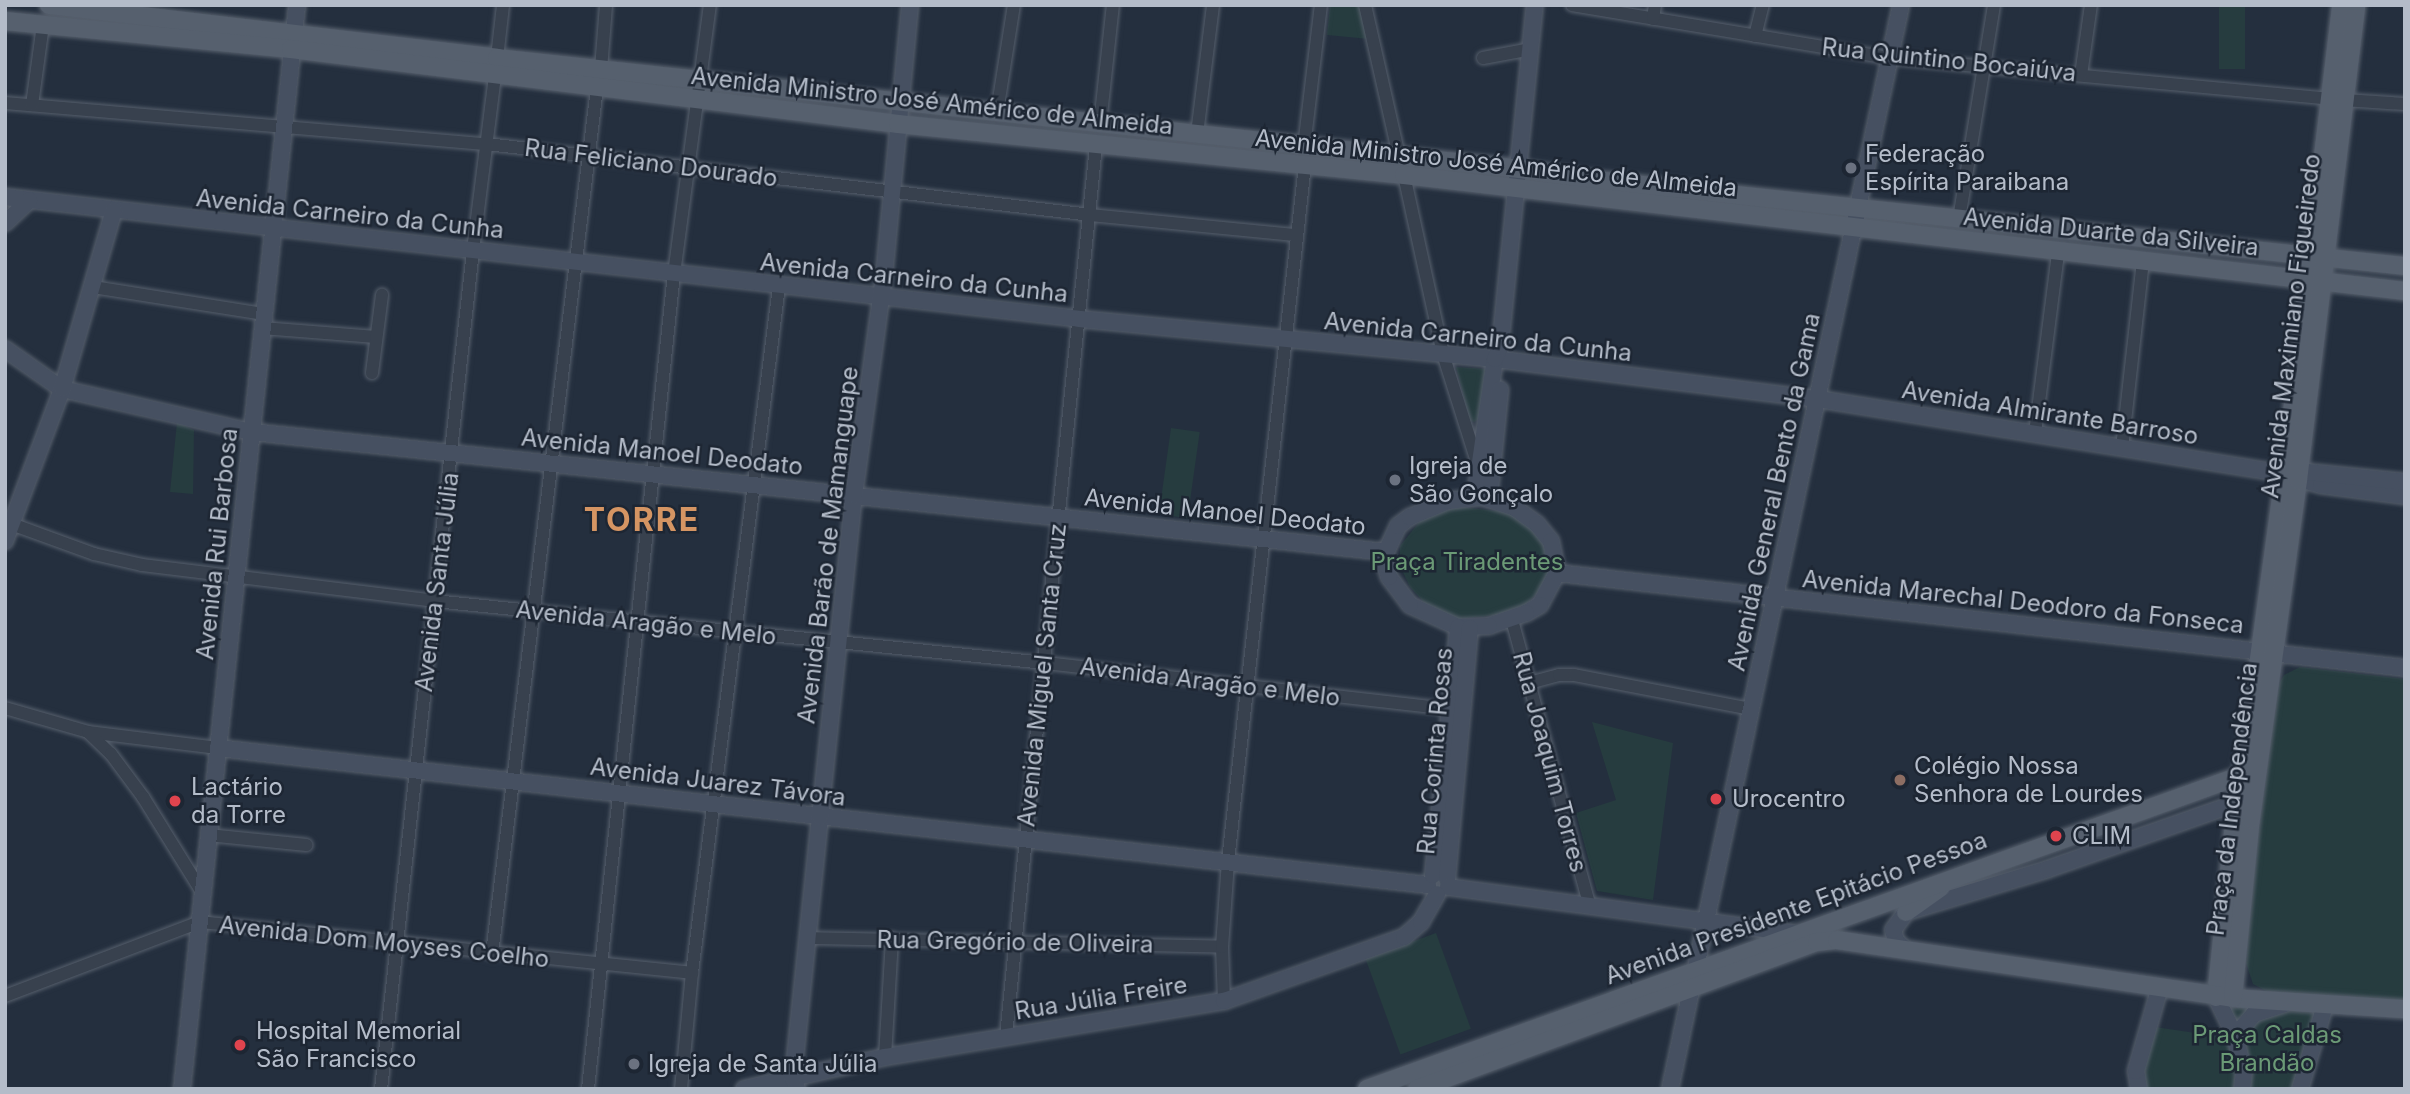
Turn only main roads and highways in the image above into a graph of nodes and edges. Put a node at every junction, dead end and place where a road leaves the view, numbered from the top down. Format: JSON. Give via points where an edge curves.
{"nodes":[{"id":1,"x":49,"y":5,"type":"edge"},
{"id":2,"x":2342,"y":5,"type":"edge"},
{"id":3,"x":2356,"y":5,"type":"edge"},
{"id":4,"x":55,"y":6,"type":"edge"},
{"id":5,"x":5,"y":21,"type":"edge"},
{"id":6,"x":293,"y":41,"type":"junction"},
{"id":7,"x":496,"y":67,"type":"junction"},
{"id":8,"x":2336,"y":99,"type":"junction"},
{"id":9,"x":1304,"y":156,"type":"junction"},
{"id":10,"x":1857,"y":208,"type":"joint"},
{"id":11,"x":1854,"y":227,"type":"joint"},
{"id":12,"x":2316,"y":256,"type":"junction"},
{"id":13,"x":2405,"y":266,"type":"edge"},
{"id":14,"x":2314,"y":281,"type":"junction"},
{"id":15,"x":2405,"y":291,"type":"edge"},
{"id":16,"x":2267,"y":652,"type":"junction"},
{"id":17,"x":2242,"y":775,"type":"junction"},
{"id":18,"x":1958,"y":875,"type":"junction"},
{"id":19,"x":1906,"y":912,"type":"road end"},
{"id":20,"x":2225,"y":998,"type":"junction"},
{"id":21,"x":2405,"y":1010,"type":"edge"},
{"id":22,"x":1367,"y":1089,"type":"edge"},
{"id":23,"x":1418,"y":1089,"type":"edge"}],
"edges":[{"from":1,"to":4,"type":"main road","name":"Avenida Ministro José Américo de Almeida"},
{"from":2,"to":8,"type":"main road","name":"Avenida Maximiano Figueiredo"},
{"from":3,"to":8,"type":"main road","name":"Avenida Maximiano Figueiredo"},
{"from":4,"to":6,"type":"main road","name":"Avenida Ministro José Américo de Almeida"},
{"from":5,"to":6,"type":"main road","name":"Avenida Ministro José Américo de Almeida"},
{"from":6,"to":7,"type":"main road","name":"Avenida Ministro José Américo de Almeida"},
{"from":7,"to":9,"type":"main road","name":"Avenida Ministro José Américo de Almeida","via":[[597,88],[1096,146]]},
{"from":7,"to":9,"type":"main road","name":"Avenida Ministro José Américo de Almeida","via":[[601,69],[899,100],[1197,134]]},
{"from":8,"to":12,"type":"main road","name":"Avenida Maximiano Figueiredo"},
{"from":9,"to":10,"type":"main road","name":"Avenida Ministro José Américo de Almeida","via":[[1399,156]]},
{"from":9,"to":11,"type":"main road","name":"Avenida Ministro José Américo de Almeida","via":[[1517,190]]},
{"from":10,"to":12,"type":"main road","name":"Avenida Duarte da Silveira"},
{"from":11,"to":14,"type":"main road","name":"Avenida Duarte da Silveira"},
{"from":12,"to":13,"type":"main road","name":"Avenida Duarte da Silveira"},
{"from":12,"to":14,"type":"main road","name":"Avenida Maximiano Figueiredo"},
{"from":14,"to":15,"type":"main road","name":"Avenida Duarte da Silveira"},
{"from":14,"to":16,"type":"main road","name":"Avenida Maximiano Figueiredo"},
{"from":16,"to":17,"type":"main road","name":"Praça da Independência"},
{"from":16,"to":20,"type":"main road","name":"Praça da Independência","via":[[2251,819]]},
{"from":17,"to":18,"type":"main road","name":"Avenida Presidente Epitácio Pessoa"},
{"from":17,"to":20,"type":"main road","name":"Praça da Independência","via":[[2236,803]]},
{"from":18,"to":19,"type":"main road"},
{"from":18,"to":22,"type":"main road","name":"Avenida Presidente Epitácio Pessoa"},
{"from":20,"to":21,"type":"main road"},
{"from":20,"to":23,"type":"main road","name":"Avenida Presidente Epitácio Pessoa","via":[[1837,940],[1817,942]]}]}
